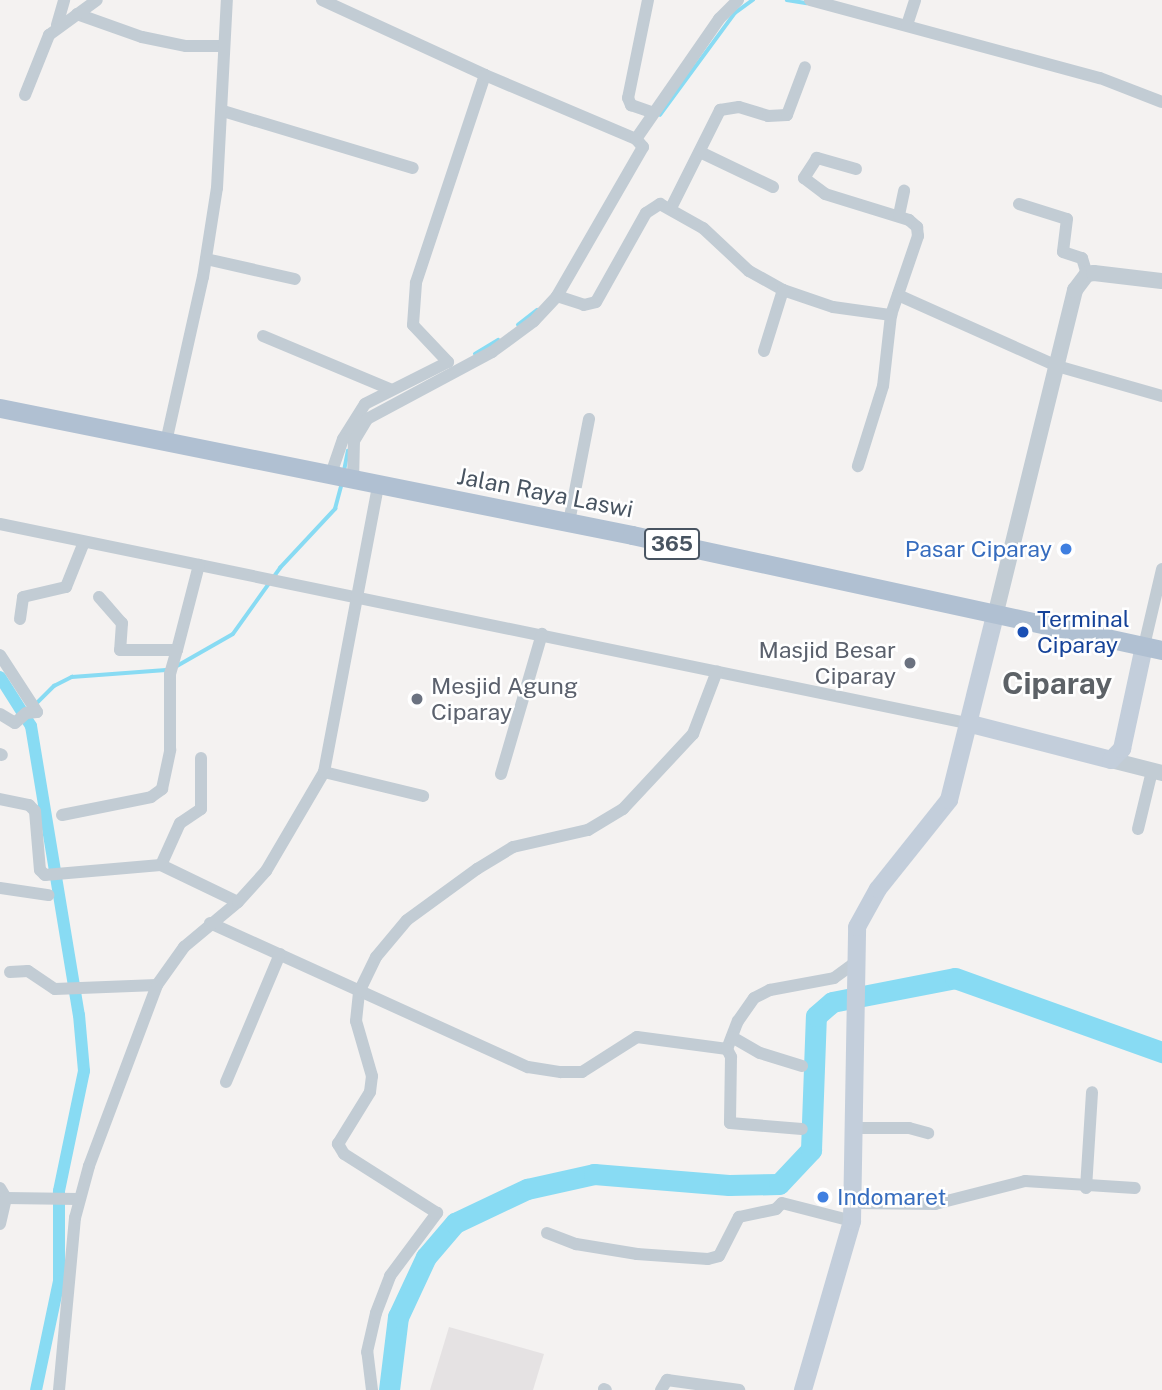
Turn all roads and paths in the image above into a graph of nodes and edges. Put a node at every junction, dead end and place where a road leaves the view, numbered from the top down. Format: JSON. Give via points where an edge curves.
{"nodes":[{"id":1,"x":64,"y":0,"type":"edge"},
{"id":2,"x":97,"y":0,"type":"edge"},
{"id":3,"x":228,"y":0,"type":"edge"},
{"id":4,"x":322,"y":0,"type":"edge"},
{"id":5,"x":648,"y":0,"type":"edge"},
{"id":6,"x":738,"y":0,"type":"edge"},
{"id":7,"x":810,"y":0,"type":"edge"},
{"id":8,"x":915,"y":0,"type":"edge"},
{"id":9,"x":841,"y":3,"type":"edge"},
{"id":10,"x":76,"y":14,"type":"junction"},
{"id":11,"x":57,"y":25,"type":"junction"},
{"id":12,"x":907,"y":25,"type":"junction"},
{"id":13,"x":224,"y":46,"type":"junction"},
{"id":14,"x":805,"y":67,"type":"dead end"},
{"id":15,"x":485,"y":75,"type":"junction"},
{"id":16,"x":25,"y":95,"type":"dead end"},
{"id":17,"x":1162,"y":102,"type":"edge"},
{"id":18,"x":223,"y":111,"type":"junction"},
{"id":19,"x":654,"y":113,"type":"junction"},
{"id":20,"x":638,"y":142,"type":"junction"},
{"id":21,"x":700,"y":152,"type":"junction"},
{"id":22,"x":413,"y":169,"type":"dead end"},
{"id":23,"x":856,"y":169,"type":"dead end"},
{"id":24,"x":773,"y":187,"type":"dead end"},
{"id":25,"x":904,"y":191,"type":"dead end"},
{"id":26,"x":1019,"y":204,"type":"dead end"},
{"id":27,"x":671,"y":208,"type":"junction"},
{"id":28,"x":899,"y":215,"type":"junction"},
{"id":29,"x":206,"y":259,"type":"junction"},
{"id":30,"x":1087,"y":274,"type":"junction"},
{"id":31,"x":295,"y":279,"type":"dead end"},
{"id":32,"x":1162,"y":281,"type":"edge"},
{"id":33,"x":783,"y":290,"type":"junction"},
{"id":34,"x":898,"y":295,"type":"junction"},
{"id":35,"x":556,"y":296,"type":"junction"},
{"id":36,"x":891,"y":315,"type":"junction"},
{"id":37,"x":263,"y":335,"type":"dead end"},
{"id":38,"x":764,"y":351,"type":"dead end"},
{"id":39,"x":1057,"y":366,"type":"junction"},
{"id":40,"x":447,"y":371,"type":"junction"},
{"id":41,"x":390,"y":389,"type":"junction"},
{"id":42,"x":1162,"y":396,"type":"edge"},
{"id":43,"x":377,"y":403,"type":"junction"},
{"id":44,"x":0,"y":408,"type":"edge"},
{"id":45,"x":589,"y":419,"type":"dead end"},
{"id":46,"x":166,"y":442,"type":"junction"},
{"id":47,"x":858,"y":466,"type":"dead end"},
{"id":48,"x":342,"y":479,"type":"junction"},
{"id":49,"x":377,"y":486,"type":"junction"},
{"id":50,"x":569,"y":522,"type":"junction"},
{"id":51,"x":0,"y":524,"type":"edge"},
{"id":52,"x":84,"y":542,"type":"junction"},
{"id":53,"x":200,"y":565,"type":"junction"},
{"id":54,"x":1162,"y":569,"type":"edge"},
{"id":55,"x":99,"y":597,"type":"dead end"},
{"id":56,"x":353,"y":597,"type":"junction"},
{"id":57,"x":995,"y":615,"type":"junction"},
{"id":58,"x":20,"y":619,"type":"dead end"},
{"id":59,"x":542,"y":634,"type":"junction"},
{"id":60,"x":1153,"y":648,"type":"edge"},
{"id":61,"x":0,"y":655,"type":"edge"},
{"id":62,"x":173,"y":662,"type":"junction"},
{"id":63,"x":717,"y":671,"type":"junction"},
{"id":64,"x":0,"y":714,"type":"edge"},
{"id":65,"x":971,"y":724,"type":"junction"},
{"id":66,"x":201,"y":758,"type":"dead end"},
{"id":67,"x":1111,"y":761,"type":"junction"},
{"id":68,"x":324,"y":772,"type":"junction"},
{"id":69,"x":1157,"y":772,"type":"edge"},
{"id":70,"x":501,"y":774,"type":"dead end"},
{"id":71,"x":423,"y":796,"type":"dead end"},
{"id":72,"x":0,"y":799,"type":"edge"},
{"id":73,"x":62,"y":816,"type":"dead end"},
{"id":74,"x":1138,"y":829,"type":"dead end"},
{"id":75,"x":161,"y":865,"type":"junction"},
{"id":76,"x":0,"y":888,"type":"edge"},
{"id":77,"x":48,"y":895,"type":"dead end"},
{"id":78,"x":238,"y":902,"type":"junction"},
{"id":79,"x":210,"y":923,"type":"junction"},
{"id":80,"x":280,"y":954,"type":"junction"},
{"id":81,"x":853,"y":969,"type":"junction"},
{"id":82,"x":10,"y":972,"type":"dead end"},
{"id":83,"x":157,"y":985,"type":"junction"},
{"id":84,"x":359,"y":992,"type":"junction"},
{"id":85,"x":730,"y":1043,"type":"junction"},
{"id":86,"x":802,"y":1066,"type":"dead end"},
{"id":87,"x":226,"y":1082,"type":"dead end"},
{"id":88,"x":1092,"y":1092,"type":"dead end"},
{"id":89,"x":802,"y":1129,"type":"dead end"},
{"id":90,"x":854,"y":1129,"type":"junction"},
{"id":91,"x":928,"y":1133,"type":"dead end"},
{"id":92,"x":1086,"y":1188,"type":"junction"},
{"id":93,"x":1135,"y":1188,"type":"dead end"},
{"id":94,"x":3,"y":1193,"type":"edge"},
{"id":95,"x":78,"y":1199,"type":"junction"},
{"id":96,"x":853,"y":1212,"type":"junction"},
{"id":97,"x":0,"y":1224,"type":"edge"},
{"id":98,"x":547,"y":1233,"type":"dead end"},
{"id":99,"x":59,"y":1390,"type":"edge"},
{"id":100,"x":372,"y":1390,"type":"edge"},
{"id":101,"x":661,"y":1390,"type":"edge"},
{"id":102,"x":739,"y":1390,"type":"edge"},
{"id":103,"x":803,"y":1390,"type":"edge"}],
"edges":[{"from":1,"to":11,"type":"street"},
{"from":2,"to":10,"type":"street"},
{"from":3,"to":13,"type":"street"},
{"from":4,"to":15,"type":"street"},
{"from":5,"to":19,"type":"street","via":[[628,98],[631,105]]},
{"from":6,"to":19,"type":"street","via":[[719,19]]},
{"from":7,"to":9,"type":"street"},
{"from":8,"to":12,"type":"street"},
{"from":9,"to":12,"type":"street"},
{"from":10,"to":11,"type":"street"},
{"from":10,"to":13,"type":"street","via":[[142,37],[186,46]]},
{"from":11,"to":16,"type":"street","via":[[44,44]]},
{"from":12,"to":17,"type":"street","via":[[1100,78]]},
{"from":13,"to":18,"type":"street"},
{"from":14,"to":21,"type":"street","via":[[790,114],[775,117],[724,107]]},
{"from":15,"to":20,"type":"street"},
{"from":15,"to":40,"type":"street","via":[[416,283],[412,325],[446,355]]},
{"from":18,"to":22,"type":"street"},
{"from":18,"to":29,"type":"street"},
{"from":19,"to":20,"type":"street"},
{"from":20,"to":35,"type":"street"},
{"from":21,"to":24,"type":"street"},
{"from":21,"to":27,"type":"street"},
{"from":23,"to":28,"type":"street","via":[[817,158],[804,178],[825,194]]},
{"from":25,"to":28,"type":"street"},
{"from":26,"to":30,"type":"street","via":[[1066,219],[1063,252],[1082,258]]},
{"from":27,"to":33,"type":"street","via":[[703,228],[749,271]]},
{"from":27,"to":35,"type":"street","via":[[660,204],[648,210],[596,302],[583,305]]},
{"from":28,"to":34,"type":"street","via":[[915,224],[918,236]]},
{"from":29,"to":31,"type":"street"},
{"from":29,"to":46,"type":"street"},
{"from":30,"to":32,"type":"street"},
{"from":30,"to":39,"type":"street","via":[[1075,290]]},
{"from":33,"to":36,"type":"street","via":[[833,307]]},
{"from":33,"to":38,"type":"street"},
{"from":34,"to":36,"type":"street"},
{"from":34,"to":39,"type":"street"},
{"from":35,"to":40,"type":"street","via":[[518,335]]},
{"from":36,"to":47,"type":"street","via":[[883,386]]},
{"from":37,"to":41,"type":"street"},
{"from":39,"to":42,"type":"street"},
{"from":39,"to":57,"type":"street"},
{"from":40,"to":41,"type":"street"},
{"from":40,"to":43,"type":"street"},
{"from":41,"to":43,"type":"street"},
{"from":43,"to":48,"type":"street","via":[[355,437]]},
{"from":43,"to":48,"type":"street","via":[[352,423]]},
{"from":44,"to":46,"type":"main road","name":"Jalan Raya Laswi","number":"365"},
{"from":45,"to":50,"type":"street"},
{"from":46,"to":48,"type":"main road","name":"Jalan Raya Laswi","number":"365"},
{"from":48,"to":49,"type":"main road","name":"Jalan Raya Laswi","number":"365"},
{"from":49,"to":50,"type":"main road","name":"Jalan Raya Laswi","number":"365"},
{"from":49,"to":56,"type":"street"},
{"from":50,"to":57,"type":"main road","name":"Jalan Raya Laswi","number":"365"},
{"from":51,"to":52,"type":"street"},
{"from":52,"to":53,"type":"street"},
{"from":52,"to":58,"type":"street","via":[[66,587],[23,597]]},
{"from":53,"to":56,"type":"street","via":[[276,585]]},
{"from":53,"to":62,"type":"street"},
{"from":54,"to":60,"type":"street"},
{"from":55,"to":62,"type":"street","via":[[122,623],[120,650]]},
{"from":56,"to":59,"type":"street"},
{"from":56,"to":68,"type":"street"},
{"from":57,"to":60,"type":"main road","name":"Jalan Raya Laswi","number":"365"},
{"from":57,"to":65,"type":"main road"},
{"from":59,"to":63,"type":"street"},
{"from":59,"to":70,"type":"street"},
{"from":60,"to":67,"type":"main road","via":[[1122,749]]},
{"from":61,"to":64,"type":"street","via":[[37,712],[15,723]]},
{"from":62,"to":73,"type":"street","via":[[170,750],[162,789],[151,797]]},
{"from":63,"to":65,"type":"street"},
{"from":63,"to":84,"type":"street","via":[[693,734],[623,809],[588,830],[513,847],[477,869],[407,920],[376,957]]},
{"from":65,"to":67,"type":"main road"},
{"from":65,"to":81,"type":"main road","via":[[949,800],[863,912]]},
{"from":66,"to":75,"type":"street","via":[[201,809],[180,823]]},
{"from":67,"to":69,"type":"street"},
{"from":68,"to":71,"type":"street"},
{"from":68,"to":78,"type":"street","via":[[280,850]]},
{"from":69,"to":74,"type":"street"},
{"from":72,"to":75,"type":"street","via":[[29,805],[35,811],[40,870],[52,875]]},
{"from":75,"to":78,"type":"street"},
{"from":76,"to":77,"type":"street"},
{"from":78,"to":79,"type":"street"},
{"from":79,"to":80,"type":"street"},
{"from":79,"to":83,"type":"street","via":[[184,947]]},
{"from":80,"to":84,"type":"street"},
{"from":80,"to":87,"type":"street"},
{"from":81,"to":85,"type":"street","via":[[754,998]]},
{"from":81,"to":90,"type":"main road"},
{"from":82,"to":83,"type":"street","via":[[28,971],[55,989]]},
{"from":83,"to":95,"type":"street"},
{"from":84,"to":85,"type":"street","via":[[528,1067],[561,1072],[582,1072],[637,1037]]},
{"from":84,"to":100,"type":"street","via":[[356,1021],[372,1076],[369,1092],[338,1144],[345,1154],[437,1213],[390,1276],[376,1313],[367,1352]]},
{"from":85,"to":86,"type":"street"},
{"from":85,"to":89,"type":"street","via":[[730,1123]]},
{"from":88,"to":92,"type":"street"},
{"from":90,"to":91,"type":"street","via":[[909,1128]]},
{"from":90,"to":96,"type":"main road"},
{"from":92,"to":93,"type":"street"},
{"from":92,"to":96,"type":"street","via":[[1025,1181],[935,1204]]},
{"from":94,"to":95,"type":"street"},
{"from":94,"to":97,"type":"street"},
{"from":95,"to":99,"type":"street"},
{"from":96,"to":98,"type":"street","via":[[782,1203],[776,1209],[739,1217],[719,1256],[708,1259],[637,1254],[576,1244]]},
{"from":96,"to":103,"type":"main road"},
{"from":101,"to":102,"type":"street","via":[[667,1380]]}]}
